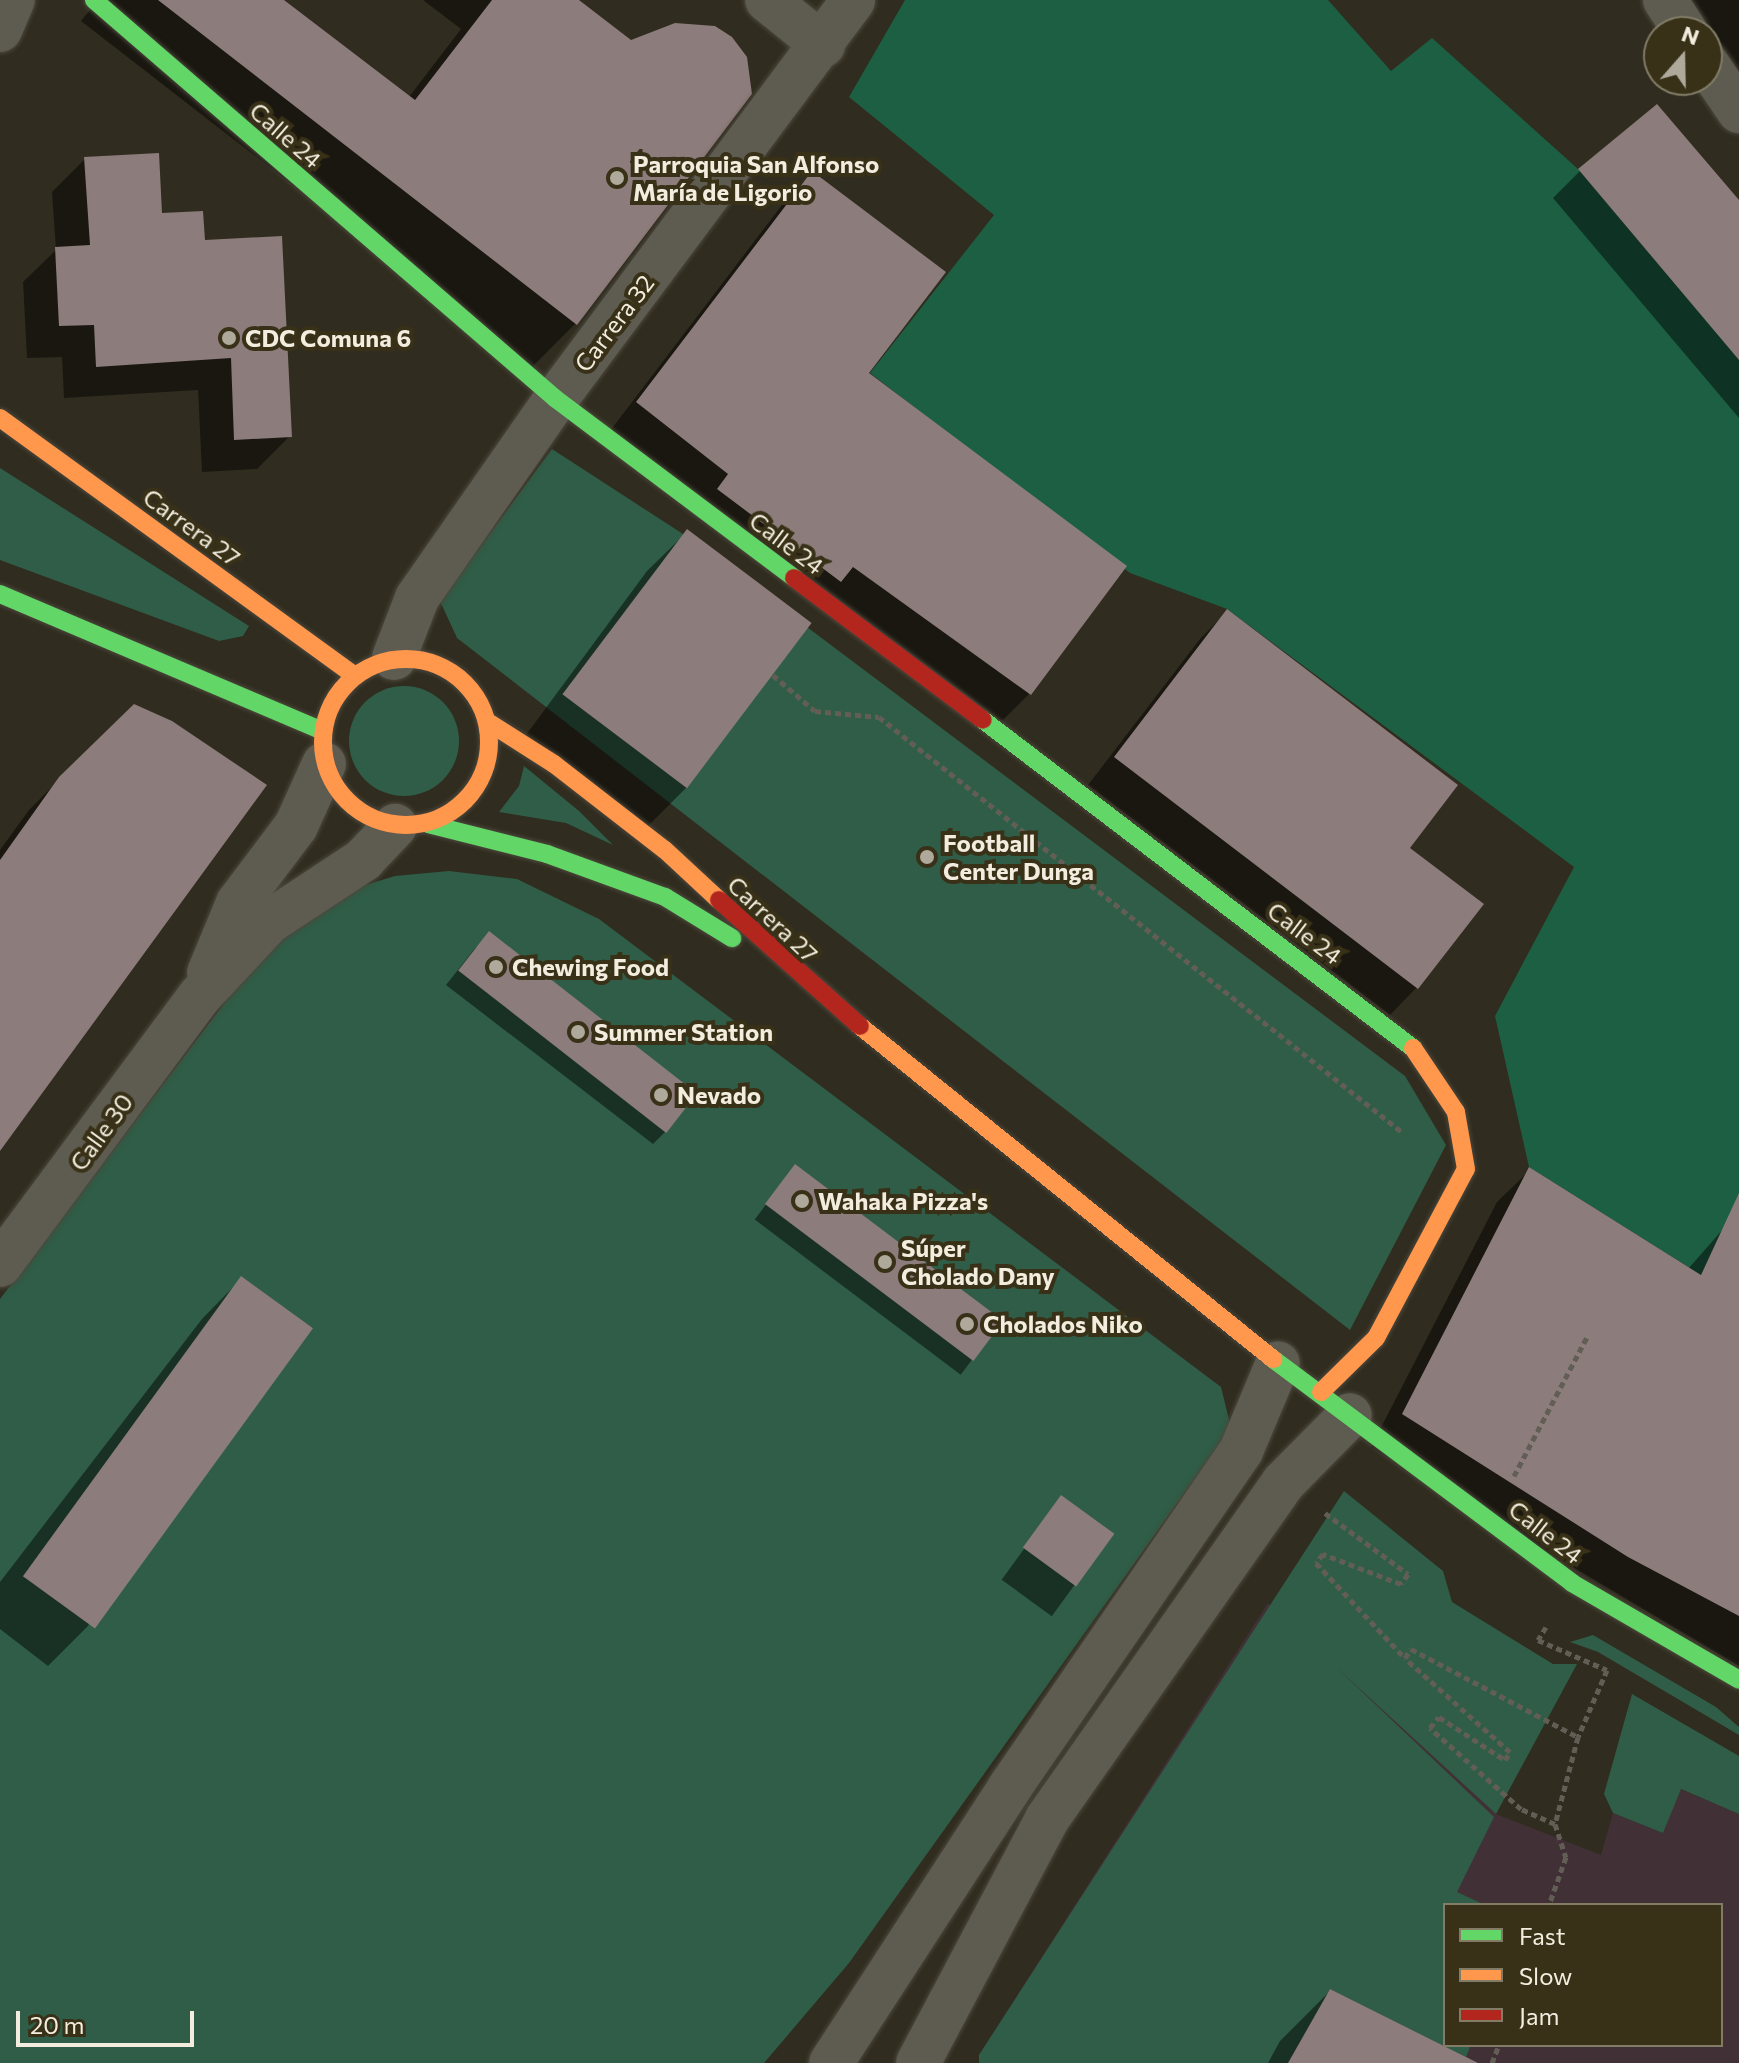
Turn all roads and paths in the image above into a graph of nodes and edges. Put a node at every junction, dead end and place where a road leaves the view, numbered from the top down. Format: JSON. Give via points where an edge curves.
{"nodes":[{"id":1,"x":13,"y":0,"type":"edge"},
{"id":2,"x":94,"y":0,"type":"edge"},
{"id":3,"x":767,"y":0,"type":"edge"},
{"id":4,"x":853,"y":0,"type":"edge"},
{"id":5,"x":0,"y":30,"type":"edge"},
{"id":6,"x":823,"y":45,"type":"junction"},
{"id":7,"x":556,"y":399,"type":"junction"},
{"id":8,"x":0,"y":418,"type":"edge"},
{"id":9,"x":0,"y":594,"type":"edge"},
{"id":10,"x":394,"y":658,"type":"junction"},
{"id":11,"x":773,"y":675,"type":"dead end"},
{"id":12,"x":355,"y":676,"type":"junction"},
{"id":13,"x":488,"y":722,"type":"junction"},
{"id":14,"x":323,"y":747,"type":"junction"},
{"id":15,"x":411,"y":825,"type":"junction"},
{"id":16,"x":809,"y":985,"type":"junction"},
{"id":17,"x":199,"y":997,"type":"junction"},
{"id":18,"x":1409,"y":1137,"type":"dead end"},
{"id":19,"x":0,"y":1265,"type":"edge"},
{"id":20,"x":1588,"y":1335,"type":"dead end"},
{"id":21,"x":1278,"y":1363,"type":"junction"},
{"id":22,"x":1336,"y":1403,"type":"junction"},
{"id":23,"x":1283,"y":1483,"type":"junction"},
{"id":24,"x":1491,"y":1519,"type":"junction"},
{"id":25,"x":1572,"y":1583,"type":"junction"},
{"id":26,"x":1405,"y":1658,"type":"junction"},
{"id":27,"x":1739,"y":1680,"type":"edge"},
{"id":28,"x":1578,"y":1737,"type":"junction"},
{"id":29,"x":1555,"y":1824,"type":"junction"},
{"id":30,"x":1550,"y":1903,"type":"edge"},
{"id":31,"x":831,"y":2063,"type":"edge"},
{"id":32,"x":918,"y":2063,"type":"edge"}],
"edges":[{"from":1,"to":5,"type":"street"},
{"from":2,"to":7,"type":"street","name":"Calle 24"},
{"from":3,"to":6,"type":"street"},
{"from":4,"to":6,"type":"street","name":"Carrera 32"},
{"from":6,"to":7,"type":"street","name":"Carrera 32"},
{"from":7,"to":10,"type":"street","name":"Carrera 32","via":[[417,598]]},
{"from":7,"to":22,"type":"street","name":"Calle 24","via":[[1408,1040],[1456,1112],[1466,1169]]},
{"from":8,"to":12,"type":"street","name":"Carrera 27"},
{"from":9,"to":14,"type":"street"},
{"from":10,"to":12,"type":"street"},
{"from":10,"to":13,"type":"street","via":[[418,659],[449,670],[474,692]]},
{"from":11,"to":18,"type":"path","via":[[815,711],[879,717]]},
{"from":12,"to":14,"type":"street","via":[[333,700]]},
{"from":13,"to":15,"type":"street","via":[[490,754],[479,786],[457,809]]},
{"from":13,"to":16,"type":"street","name":"Carrera 27","via":[[554,764],[665,850]]},
{"from":14,"to":15,"type":"street","via":[[339,793],[364,815]]},
{"from":14,"to":17,"type":"street","name":"Calle 30","via":[[296,826],[238,903]]},
{"from":15,"to":16,"type":"street","name":"Carrera 27","via":[[547,854],[665,897]]},
{"from":15,"to":17,"type":"street","name":"Calle 30","via":[[269,922]]},
{"from":16,"to":21,"type":"street","name":"Calle 24"},
{"from":17,"to":19,"type":"street","name":"Calle 30"},
{"from":20,"to":24,"type":"path"},
{"from":21,"to":22,"type":"street","name":"Calle 24"},
{"from":21,"to":31,"type":"street","via":[[1241,1451],[1010,1787]]},
{"from":22,"to":23,"type":"street"},
{"from":22,"to":24,"type":"street","name":"Calle 24"},
{"from":23,"to":26,"type":"path","via":[[1408,1574],[1401,1584],[1323,1554],[1316,1563]]},
{"from":23,"to":32,"type":"street","via":[[1047,1819]]},
{"from":24,"to":25,"type":"street","name":"Calle 24"},
{"from":25,"to":27,"type":"street","name":"Calle 24"},
{"from":25,"to":28,"type":"path","via":[[1538,1640],[1607,1670]]},
{"from":26,"to":28,"type":"path","via":[[1411,1649]]},
{"from":26,"to":29,"type":"path","via":[[1510,1752],[1505,1760],[1439,1717],[1430,1728],[1521,1809]]},
{"from":28,"to":29,"type":"path"},
{"from":29,"to":30,"type":"path","via":[[1566,1857]]}]}
